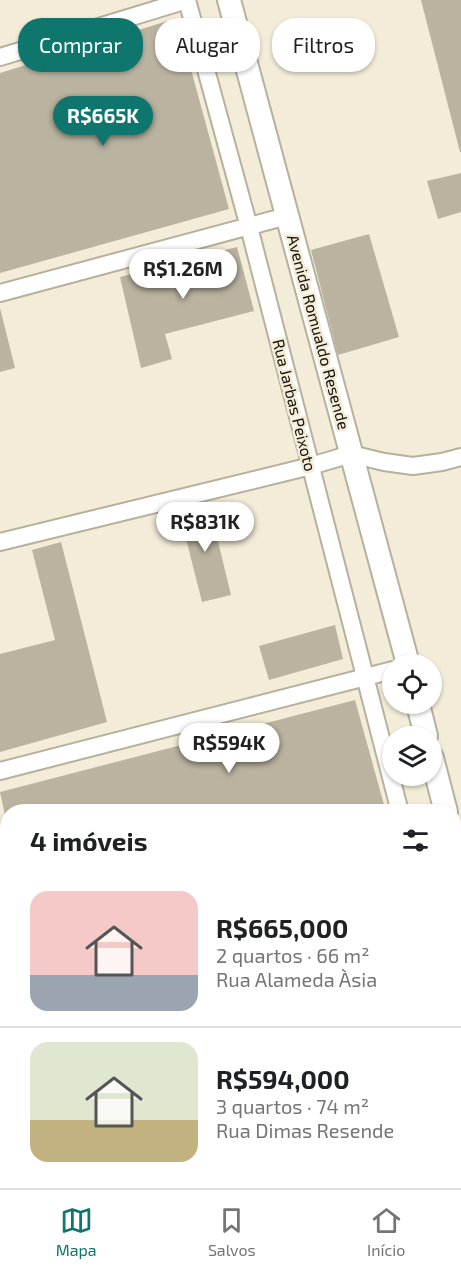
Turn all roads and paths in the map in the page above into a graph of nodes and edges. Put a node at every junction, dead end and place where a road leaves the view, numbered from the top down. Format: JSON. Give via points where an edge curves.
{"nodes":[{"id":1,"x":187,"y":0,"type":"edge"},
{"id":2,"x":229,"y":0,"type":"edge"},
{"id":3,"x":0,"y":57,"type":"edge"},
{"id":4,"x":287,"y":216,"type":"junction"},
{"id":5,"x":249,"y":226,"type":"junction"},
{"id":6,"x":0,"y":293,"type":"edge"},
{"id":7,"x":351,"y":454,"type":"junction"},
{"id":8,"x":461,"y":457,"type":"edge"},
{"id":9,"x":310,"y":466,"type":"junction"},
{"id":10,"x":0,"y":542,"type":"edge"},
{"id":11,"x":405,"y":654,"type":"edge"},
{"id":12,"x":382,"y":672,"type":"edge"},
{"id":13,"x":365,"y":676,"type":"junction"},
{"id":14,"x":0,"y":771,"type":"edge"},
{"id":15,"x":439,"y":786,"type":"edge"},
{"id":16,"x":398,"y":804,"type":"edge"},
{"id":17,"x":444,"y":804,"type":"edge"}],
"edges":[{"from":1,"to":3,"type":"street"},
{"from":1,"to":5,"type":"street","name":"Rua Jarbas Peixoto"},
{"from":2,"to":4,"type":"street","name":"Avenida Romualdo Resende"},
{"from":4,"to":5,"type":"street"},
{"from":4,"to":7,"type":"street","name":"Avenida Romualdo Resende"},
{"from":5,"to":6,"type":"street"},
{"from":5,"to":9,"type":"street","name":"Rua Jarbas Peixoto"},
{"from":7,"to":8,"type":"street","via":[[412,466]]},
{"from":7,"to":9,"type":"street"},
{"from":7,"to":11,"type":"street","name":"Avenida Romualdo Resende"},
{"from":9,"to":10,"type":"street"},
{"from":9,"to":13,"type":"street","name":"Rua Jarbas Peixoto"},
{"from":12,"to":13,"type":"street"},
{"from":13,"to":14,"type":"street"},
{"from":13,"to":16,"type":"street","name":"Rua Jarbas Peixoto"},
{"from":15,"to":17,"type":"street"}]}
